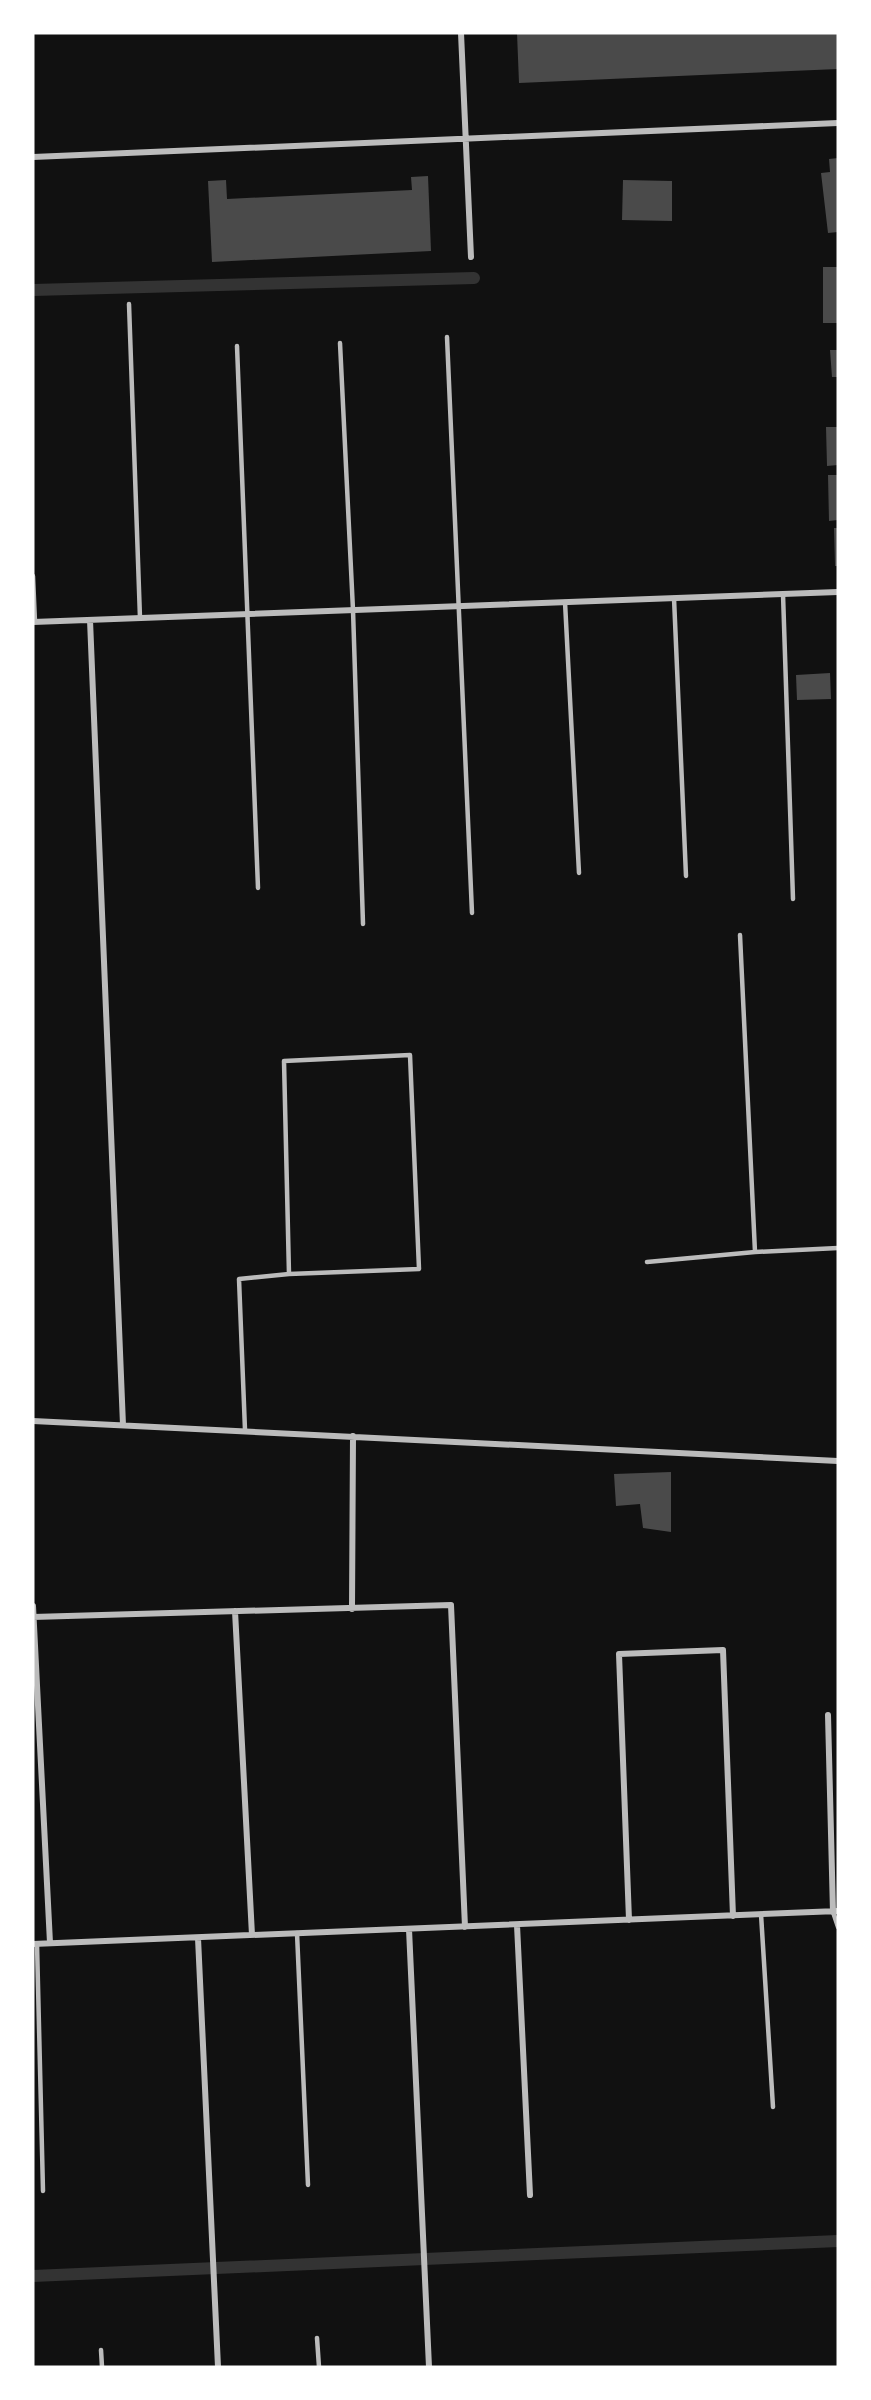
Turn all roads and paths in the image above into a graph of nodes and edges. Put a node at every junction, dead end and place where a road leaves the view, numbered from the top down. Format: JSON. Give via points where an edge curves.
{"nodes":[{"id":1,"x":462,"y":33,"type":"edge"},
{"id":2,"x":838,"y":123,"type":"edge"},
{"id":3,"x":466,"y":139,"type":"junction"},
{"id":4,"x":33,"y":157,"type":"edge"},
{"id":5,"x":471,"y":257,"type":"dead end"},
{"id":6,"x":129,"y":304,"type":"dead end"},
{"id":7,"x":447,"y":337,"type":"dead end"},
{"id":8,"x":340,"y":343,"type":"dead end"},
{"id":9,"x":237,"y":346,"type":"dead end"},
{"id":10,"x":33,"y":576,"type":"edge"},
{"id":11,"x":838,"y":592,"type":"edge"},
{"id":12,"x":783,"y":594,"type":"junction"},
{"id":13,"x":674,"y":598,"type":"junction"},
{"id":14,"x":566,"y":602,"type":"junction"},
{"id":15,"x":460,"y":606,"type":"junction"},
{"id":16,"x":353,"y":610,"type":"junction"},
{"id":17,"x":249,"y":614,"type":"junction"},
{"id":18,"x":140,"y":618,"type":"junction"},
{"id":19,"x":90,"y":620,"type":"junction"},
{"id":20,"x":34,"y":622,"type":"edge"},
{"id":21,"x":579,"y":873,"type":"dead end"},
{"id":22,"x":686,"y":876,"type":"dead end"},
{"id":23,"x":258,"y":888,"type":"dead end"},
{"id":24,"x":793,"y":899,"type":"dead end"},
{"id":25,"x":472,"y":914,"type":"dead end"},
{"id":26,"x":363,"y":924,"type":"dead end"},
{"id":27,"x":740,"y":935,"type":"dead end"},
{"id":28,"x":838,"y":1248,"type":"edge"},
{"id":29,"x":754,"y":1252,"type":"junction"},
{"id":30,"x":647,"y":1262,"type":"dead end"},
{"id":31,"x":289,"y":1274,"type":"junction"},
{"id":32,"x":33,"y":1421,"type":"edge"},
{"id":33,"x":123,"y":1425,"type":"junction"},
{"id":34,"x":245,"y":1430,"type":"junction"},
{"id":35,"x":352,"y":1436,"type":"junction"},
{"id":36,"x":838,"y":1461,"type":"edge"},
{"id":37,"x":33,"y":1606,"type":"edge"},
{"id":38,"x":352,"y":1609,"type":"junction"},
{"id":39,"x":235,"y":1611,"type":"junction"},
{"id":40,"x":33,"y":1617,"type":"edge"},
{"id":41,"x":828,"y":1715,"type":"dead end"},
{"id":42,"x":835,"y":1912,"type":"edge"},
{"id":43,"x":761,"y":1914,"type":"junction"},
{"id":44,"x":734,"y":1916,"type":"junction"},
{"id":45,"x":629,"y":1920,"type":"junction"},
{"id":46,"x":517,"y":1925,"type":"junction"},
{"id":47,"x":465,"y":1927,"type":"junction"},
{"id":48,"x":838,"y":1927,"type":"edge"},
{"id":49,"x":409,"y":1929,"type":"junction"},
{"id":50,"x":297,"y":1933,"type":"junction"},
{"id":51,"x":252,"y":1935,"type":"junction"},
{"id":52,"x":198,"y":1938,"type":"junction"},
{"id":53,"x":50,"y":1943,"type":"junction"},
{"id":54,"x":35,"y":1944,"type":"edge"},
{"id":55,"x":773,"y":2108,"type":"dead end"},
{"id":56,"x":308,"y":2186,"type":"dead end"},
{"id":57,"x":43,"y":2191,"type":"dead end"},
{"id":58,"x":530,"y":2195,"type":"dead end"},
{"id":59,"x":317,"y":2338,"type":"dead end"},
{"id":60,"x":101,"y":2350,"type":"dead end"},
{"id":61,"x":102,"y":2367,"type":"edge"},
{"id":62,"x":218,"y":2367,"type":"edge"},
{"id":63,"x":319,"y":2367,"type":"edge"},
{"id":64,"x":429,"y":2367,"type":"edge"}],
"edges":[{"from":1,"to":3,"type":"street"},
{"from":2,"to":3,"type":"street"},
{"from":3,"to":4,"type":"street"},
{"from":3,"to":5,"type":"street"},
{"from":6,"to":18,"type":"lane"},
{"from":7,"to":15,"type":"lane"},
{"from":8,"to":16,"type":"lane"},
{"from":9,"to":17,"type":"lane"},
{"from":10,"to":20,"type":"lane"},
{"from":11,"to":12,"type":"street"},
{"from":12,"to":13,"type":"street"},
{"from":12,"to":24,"type":"lane"},
{"from":13,"to":14,"type":"street"},
{"from":13,"to":22,"type":"lane"},
{"from":14,"to":15,"type":"street"},
{"from":14,"to":21,"type":"lane"},
{"from":15,"to":16,"type":"street"},
{"from":15,"to":25,"type":"lane"},
{"from":16,"to":17,"type":"street"},
{"from":16,"to":26,"type":"lane"},
{"from":17,"to":18,"type":"street"},
{"from":17,"to":23,"type":"lane"},
{"from":18,"to":19,"type":"street"},
{"from":19,"to":20,"type":"street"},
{"from":19,"to":33,"type":"street"},
{"from":27,"to":29,"type":"lane"},
{"from":28,"to":29,"type":"lane"},
{"from":29,"to":30,"type":"lane"},
{"from":31,"to":31,"type":"lane","via":[[419,1269],[410,1055],[284,1060]]},
{"from":31,"to":34,"type":"lane","via":[[239,1279]]},
{"from":32,"to":33,"type":"street"},
{"from":33,"to":34,"type":"street"},
{"from":34,"to":35,"type":"street"},
{"from":35,"to":36,"type":"street"},
{"from":35,"to":38,"type":"street"},
{"from":37,"to":40,"type":"street"},
{"from":38,"to":39,"type":"street"},
{"from":38,"to":47,"type":"street","via":[[451,1605]]},
{"from":39,"to":40,"type":"street"},
{"from":39,"to":51,"type":"street"},
{"from":40,"to":53,"type":"street"},
{"from":41,"to":42,"type":"street"},
{"from":42,"to":43,"type":"street"},
{"from":42,"to":48,"type":"lane"},
{"from":43,"to":44,"type":"street"},
{"from":43,"to":55,"type":"lane"},
{"from":44,"to":45,"type":"street"},
{"from":44,"to":45,"type":"street","via":[[723,1650],[619,1654]]},
{"from":45,"to":46,"type":"street"},
{"from":46,"to":47,"type":"street"},
{"from":46,"to":58,"type":"street"},
{"from":47,"to":49,"type":"street"},
{"from":49,"to":50,"type":"street"},
{"from":49,"to":64,"type":"street"},
{"from":50,"to":51,"type":"street"},
{"from":50,"to":56,"type":"lane"},
{"from":51,"to":52,"type":"street"},
{"from":52,"to":53,"type":"street"},
{"from":52,"to":62,"type":"street"},
{"from":53,"to":54,"type":"street"},
{"from":54,"to":57,"type":"lane"},
{"from":59,"to":63,"type":"lane"},
{"from":60,"to":61,"type":"lane"}]}
